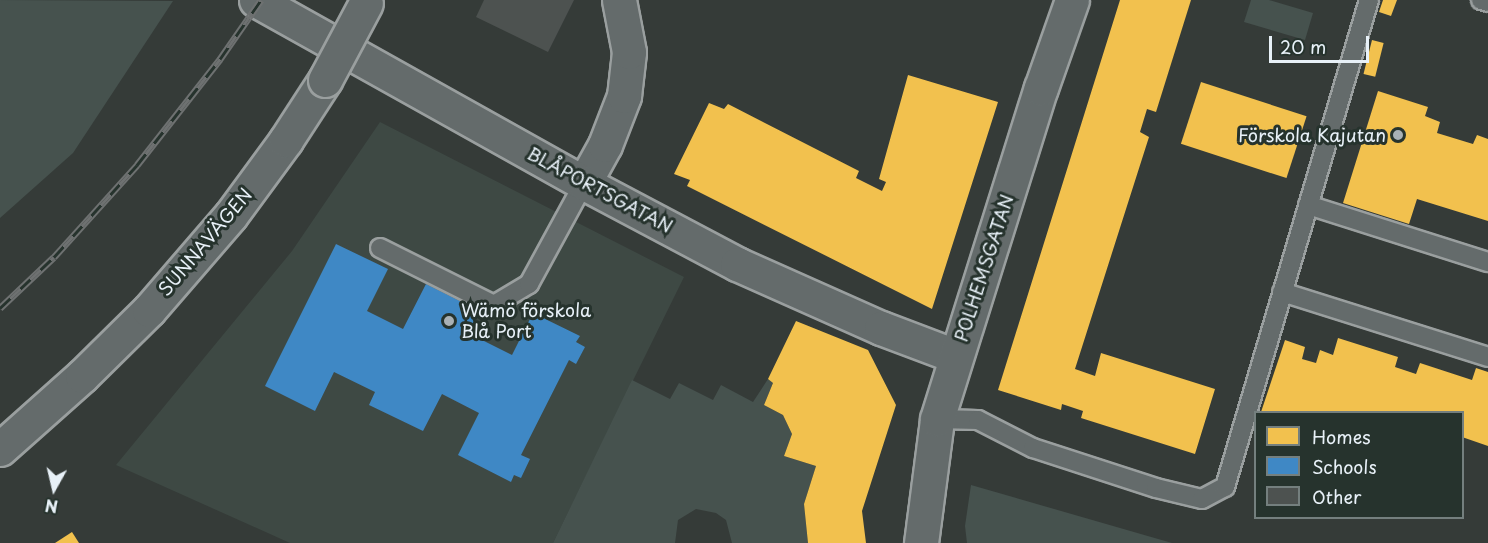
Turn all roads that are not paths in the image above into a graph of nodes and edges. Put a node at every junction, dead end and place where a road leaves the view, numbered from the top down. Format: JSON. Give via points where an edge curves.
{"nodes":[{"id":1,"x":256,"y":0,"type":"edge"},
{"id":2,"x":619,"y":0,"type":"edge"},
{"id":3,"x":1072,"y":0,"type":"edge"},
{"id":4,"x":1369,"y":0,"type":"edge"},
{"id":5,"x":1481,"y":0,"type":"edge"},
{"id":6,"x":366,"y":2,"type":"edge"},
{"id":7,"x":1488,"y":2,"type":"edge"},
{"id":8,"x":584,"y":183,"type":"junction"},
{"id":9,"x":1308,"y":205,"type":"junction"},
{"id":10,"x":380,"y":248,"type":"dead end"},
{"id":11,"x":1488,"y":262,"type":"edge"},
{"id":12,"x":1282,"y":291,"type":"junction"},
{"id":13,"x":955,"y":356,"type":"junction"},
{"id":14,"x":1488,"y":357,"type":"edge"},
{"id":15,"x":937,"y":418,"type":"junction"},
{"id":16,"x":0,"y":449,"type":"edge"},
{"id":17,"x":921,"y":543,"type":"edge"}],
"edges":[{"from":1,"to":8,"type":"street","name":"BLÅPORTSGATAN"},
{"from":2,"to":8,"type":"street","via":[[629,52],[624,96],[605,146]]},
{"from":3,"to":13,"type":"street","name":"POLHEMSGATAN"},
{"from":4,"to":9,"type":"lane"},
{"from":5,"to":7,"type":"lane"},
{"from":6,"to":16,"type":"street","name":"SUNNAVÄGEN","bridge":true,"via":[[325,80],[231,215],[149,310]]},
{"from":8,"to":10,"type":"lane","via":[[529,284],[494,305]]},
{"from":8,"to":13,"type":"street","name":"BLÅPORTSGATAN","via":[[737,264]]},
{"from":9,"to":11,"type":"lane"},
{"from":9,"to":12,"type":"lane"},
{"from":12,"to":14,"type":"lane"},
{"from":12,"to":15,"type":"lane","via":[[1226,487],[1202,499],[1033,448],[978,420]]},
{"from":13,"to":15,"type":"street","name":"POLHEMSGATAN"},
{"from":15,"to":17,"type":"street","name":"POLHEMSGATAN"}]}
